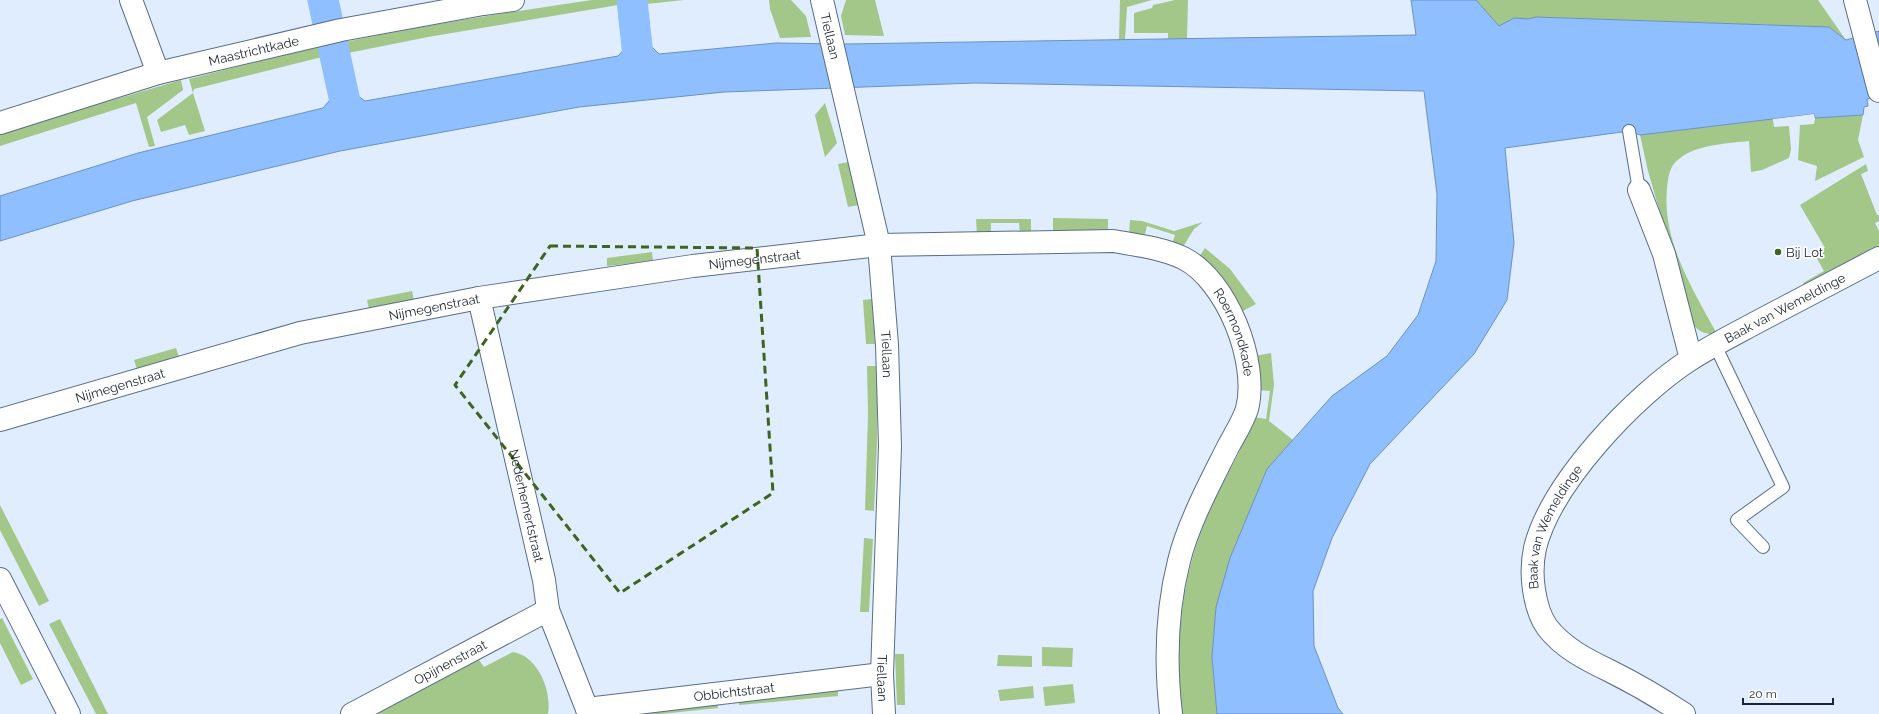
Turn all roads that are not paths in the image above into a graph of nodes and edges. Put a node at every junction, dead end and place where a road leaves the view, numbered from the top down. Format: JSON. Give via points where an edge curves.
{"nodes":[{"id":1,"x":131,"y":0,"type":"edge"},
{"id":2,"x":513,"y":0,"type":"edge"},
{"id":3,"x":822,"y":0,"type":"edge"},
{"id":4,"x":483,"y":2,"type":"edge"},
{"id":5,"x":1857,"y":9,"type":"edge"},
{"id":6,"x":158,"y":73,"type":"junction"},
{"id":7,"x":1879,"y":91,"type":"edge"},
{"id":8,"x":0,"y":123,"type":"edge"},
{"id":9,"x":1629,"y":131,"type":"dead end"},
{"id":10,"x":1639,"y":190,"type":"joint"},
{"id":11,"x":879,"y":245,"type":"junction"},
{"id":12,"x":1879,"y":258,"type":"edge"},
{"id":13,"x":479,"y":298,"type":"junction"},
{"id":14,"x":1715,"y":345,"type":"junction"},
{"id":15,"x":1691,"y":359,"type":"junction"},
{"id":16,"x":0,"y":420,"type":"edge"},
{"id":17,"x":1762,"y":546,"type":"dead end"},
{"id":18,"x":0,"y":579,"type":"edge"},
{"id":19,"x":548,"y":610,"type":"junction"},
{"id":20,"x":882,"y":674,"type":"junction"},
{"id":21,"x":584,"y":712,"type":"edge"},
{"id":22,"x":70,"y":714,"type":"edge"},
{"id":23,"x":352,"y":714,"type":"edge"},
{"id":24,"x":884,"y":714,"type":"edge"},
{"id":25,"x":1171,"y":714,"type":"edge"},
{"id":26,"x":1684,"y":714,"type":"edge"}],
"edges":[{"from":1,"to":6,"type":"street"},
{"from":2,"to":4,"type":"street","name":"Maastrichtkade"},
{"from":3,"to":11,"type":"street","name":"Tiellaan"},
{"from":4,"to":6,"type":"street","name":"Maastrichtkade","via":[[341,30]]},
{"from":5,"to":7,"type":"street"},
{"from":6,"to":8,"type":"street","name":"Maastrichtkade"},
{"from":9,"to":10,"type":"lane"},
{"from":10,"to":15,"type":"street","via":[[1664,254]]},
{"from":11,"to":13,"type":"street","name":"Nijmegenstraat","via":[[693,266]]},
{"from":11,"to":20,"type":"street","name":"Tiellaan","via":[[887,345],[890,446]]},
{"from":11,"to":25,"type":"street","name":"Roermondkade","via":[[1113,241],[1183,258],[1204,273],[1226,301],[1243,341],[1250,389],[1247,410],[1202,499],[1179,560],[1167,636]]},
{"from":12,"to":14,"type":"street","name":"Baak van Wemeldinge"},
{"from":13,"to":16,"type":"street","name":"Nijmegenstraat","via":[[300,333]]},
{"from":13,"to":19,"type":"street","name":"Nederhemertstraat","via":[[544,580]]},
{"from":14,"to":15,"type":"street","name":"Baak van Wemeldinge"},
{"from":14,"to":17,"type":"lane","via":[[1783,487],[1737,520]]},
{"from":15,"to":26,"type":"street","name":"Baak van Wemeldinge","via":[[1638,400],[1601,438],[1578,468],[1546,518],[1535,548],[1532,575],[1536,605],[1556,638],[1584,659],[1662,699]]},
{"from":18,"to":22,"type":"street"},
{"from":19,"to":21,"type":"street","name":"Nederhemertstraat"},
{"from":19,"to":23,"type":"street","name":"Opijnenstraat"},
{"from":20,"to":21,"type":"street","name":"Obbichtstraat"},
{"from":20,"to":24,"type":"street","name":"Tiellaan"}]}
